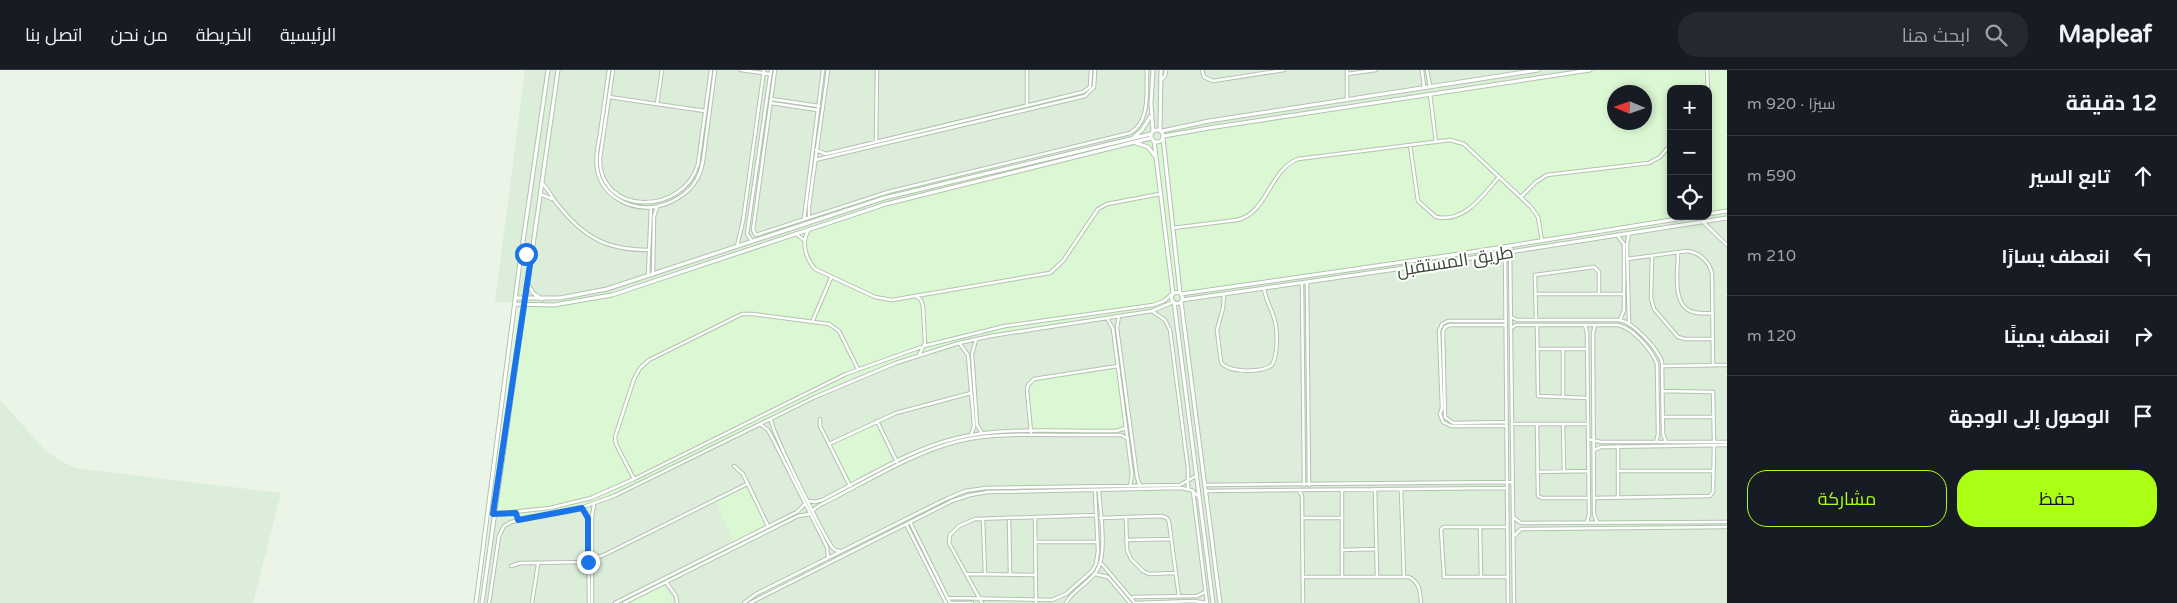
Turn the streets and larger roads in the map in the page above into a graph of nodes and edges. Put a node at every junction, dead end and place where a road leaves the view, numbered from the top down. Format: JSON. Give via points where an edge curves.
{"nodes":[{"id":1,"x":548,"y":70,"type":"edge"},
{"id":2,"x":558,"y":70,"type":"edge"},
{"id":3,"x":608,"y":70,"type":"edge"},
{"id":4,"x":613,"y":70,"type":"edge"},
{"id":5,"x":662,"y":70,"type":"edge"},
{"id":6,"x":711,"y":70,"type":"edge"},
{"id":7,"x":716,"y":70,"type":"edge"},
{"id":8,"x":741,"y":70,"type":"edge"},
{"id":9,"x":771,"y":70,"type":"edge"},
{"id":10,"x":775,"y":70,"type":"edge"},
{"id":11,"x":824,"y":70,"type":"edge"},
{"id":12,"x":828,"y":70,"type":"edge"},
{"id":13,"x":877,"y":70,"type":"edge"},
{"id":14,"x":1027,"y":70,"type":"edge"},
{"id":15,"x":1091,"y":70,"type":"edge"},
{"id":16,"x":1095,"y":70,"type":"edge"},
{"id":17,"x":1147,"y":70,"type":"edge"},
{"id":18,"x":1153,"y":70,"type":"edge"},
{"id":19,"x":1161,"y":70,"type":"edge"},
{"id":20,"x":1166,"y":70,"type":"edge"},
{"id":21,"x":1202,"y":70,"type":"edge"},
{"id":22,"x":1284,"y":70,"type":"edge"},
{"id":23,"x":1375,"y":70,"type":"edge"},
{"id":24,"x":1422,"y":70,"type":"edge"},
{"id":25,"x":1428,"y":70,"type":"edge"},
{"id":26,"x":1538,"y":70,"type":"edge"},
{"id":27,"x":1590,"y":70,"type":"edge"},
{"id":28,"x":1707,"y":70,"type":"edge"},
{"id":29,"x":1574,"y":71,"type":"edge"},
{"id":30,"x":1580,"y":71,"type":"edge"},
{"id":31,"x":764,"y":72,"type":"edge"},
{"id":32,"x":1346,"y":72,"type":"edge"},
{"id":33,"x":770,"y":74,"type":"junction"},
{"id":34,"x":1161,"y":80,"type":"junction"},
{"id":35,"x":1708,"y":85,"type":"edge"},
{"id":36,"x":1430,"y":86,"type":"junction"},
{"id":37,"x":1424,"y":87,"type":"junction"},
{"id":38,"x":1430,"y":94,"type":"junction"},
{"id":39,"x":609,"y":97,"type":"junction"},
{"id":40,"x":771,"y":99,"type":"junction"},
{"id":41,"x":1347,"y":100,"type":"junction"},
{"id":42,"x":771,"y":103,"type":"junction"},
{"id":43,"x":657,"y":104,"type":"junction"},
{"id":44,"x":1151,"y":104,"type":"junction"},
{"id":45,"x":1027,"y":106,"type":"junction"},
{"id":46,"x":818,"y":108,"type":"junction"},
{"id":47,"x":705,"y":111,"type":"junction"},
{"id":48,"x":1160,"y":111,"type":"junction"},
{"id":49,"x":1151,"y":114,"type":"junction"},
{"id":50,"x":764,"y":121,"type":"junction"},
{"id":51,"x":768,"y":121,"type":"junction"},
{"id":52,"x":1208,"y":121,"type":"junction"},
{"id":53,"x":946,"y":125,"type":"junction"},
{"id":54,"x":1209,"y":128,"type":"junction"},
{"id":55,"x":948,"y":129,"type":"junction"},
{"id":56,"x":1161,"y":131,"type":"junction"},
{"id":57,"x":1152,"y":136,"type":"junction"},
{"id":58,"x":1163,"y":137,"type":"junction"},
{"id":59,"x":1132,"y":138,"type":"junction"},
{"id":60,"x":876,"y":142,"type":"junction"},
{"id":61,"x":1436,"y":142,"type":"junction"},
{"id":62,"x":1131,"y":143,"type":"junction"},
{"id":63,"x":1410,"y":145,"type":"junction"},
{"id":64,"x":1107,"y":147,"type":"junction"},
{"id":65,"x":702,"y":149,"type":"junction"},
{"id":66,"x":1667,"y":149,"type":"edge"},
{"id":67,"x":816,"y":150,"type":"junction"},
{"id":68,"x":829,"y":155,"type":"junction"},
{"id":69,"x":1156,"y":158,"type":"junction"},
{"id":70,"x":815,"y":160,"type":"junction"},
{"id":71,"x":1500,"y":177,"type":"junction"},
{"id":72,"x":542,"y":183,"type":"junction"},
{"id":73,"x":614,"y":190,"type":"junction"},
{"id":74,"x":540,"y":194,"type":"junction"},
{"id":75,"x":610,"y":194,"type":"junction"},
{"id":76,"x":1160,"y":194,"type":"junction"},
{"id":77,"x":1521,"y":197,"type":"junction"},
{"id":78,"x":553,"y":199,"type":"junction"},
{"id":79,"x":657,"y":206,"type":"junction"},
{"id":80,"x":650,"y":207,"type":"junction"},
{"id":81,"x":1727,"y":211,"type":"edge"},
{"id":82,"x":840,"y":212,"type":"junction"},
{"id":83,"x":1712,"y":213,"type":"edge"},
{"id":84,"x":831,"y":215,"type":"junction"},
{"id":85,"x":809,"y":217,"type":"junction"},
{"id":86,"x":652,"y":218,"type":"junction"},
{"id":87,"x":842,"y":218,"type":"junction"},
{"id":88,"x":1727,"y":218,"type":"edge"},
{"id":89,"x":804,"y":219,"type":"junction"},
{"id":90,"x":1671,"y":220,"type":"edge"},
{"id":91,"x":743,"y":221,"type":"junction"},
{"id":92,"x":833,"y":221,"type":"junction"},
{"id":93,"x":749,"y":222,"type":"junction"},
{"id":94,"x":1703,"y":222,"type":"junction"},
{"id":95,"x":1173,"y":228,"type":"junction"},
{"id":96,"x":809,"y":229,"type":"junction"},
{"id":97,"x":1629,"y":233,"type":"junction"},
{"id":98,"x":796,"y":234,"type":"junction"},
{"id":99,"x":1617,"y":235,"type":"junction"},
{"id":100,"x":804,"y":240,"type":"junction"},
{"id":101,"x":753,"y":241,"type":"junction"},
{"id":102,"x":1542,"y":241,"type":"junction"},
{"id":103,"x":1625,"y":244,"type":"junction"},
{"id":104,"x":1727,"y":245,"type":"edge"},
{"id":105,"x":1507,"y":246,"type":"junction"},
{"id":106,"x":737,"y":247,"type":"junction"},
{"id":107,"x":522,"y":249,"type":"junction"},
{"id":108,"x":649,"y":250,"type":"junction"},
{"id":109,"x":532,"y":251,"type":"junction"},
{"id":110,"x":1678,"y":252,"type":"junction"},
{"id":111,"x":1507,"y":253,"type":"junction"},
{"id":112,"x":1652,"y":256,"type":"junction"},
{"id":113,"x":1627,"y":259,"type":"junction"},
{"id":114,"x":652,"y":275,"type":"junction"},
{"id":115,"x":648,"y":276,"type":"junction"},
{"id":116,"x":831,"y":278,"type":"junction"},
{"id":117,"x":527,"y":279,"type":"junction"},
{"id":118,"x":1307,"y":283,"type":"junction"},
{"id":119,"x":1302,"y":284,"type":"junction"},
{"id":120,"x":1264,"y":289,"type":"junction"},
{"id":121,"x":1201,"y":291,"type":"junction"},
{"id":122,"x":1181,"y":293,"type":"junction"},
{"id":123,"x":1172,"y":294,"type":"junction"},
{"id":124,"x":1536,"y":294,"type":"junction"},
{"id":125,"x":1599,"y":294,"type":"junction"},
{"id":126,"x":1624,"y":294,"type":"junction"},
{"id":127,"x":1224,"y":295,"type":"junction"},
{"id":128,"x":916,"y":296,"type":"junction"},
{"id":129,"x":516,"y":298,"type":"junction"},
{"id":130,"x":1202,"y":298,"type":"junction"},
{"id":131,"x":524,"y":299,"type":"junction"},
{"id":132,"x":542,"y":299,"type":"junction"},
{"id":133,"x":1181,"y":301,"type":"junction"},
{"id":134,"x":1173,"y":302,"type":"junction"},
{"id":135,"x":515,"y":304,"type":"junction"},
{"id":136,"x":523,"y":305,"type":"junction"},
{"id":137,"x":1626,"y":310,"type":"junction"},
{"id":138,"x":1152,"y":312,"type":"junction"},
{"id":139,"x":1713,"y":313,"type":"junction"},
{"id":140,"x":1119,"y":316,"type":"junction"},
{"id":141,"x":1510,"y":316,"type":"junction"},
{"id":142,"x":1107,"y":318,"type":"junction"},
{"id":143,"x":1521,"y":320,"type":"junction"},
{"id":144,"x":1536,"y":320,"type":"junction"},
{"id":145,"x":1620,"y":320,"type":"junction"},
{"id":146,"x":813,"y":321,"type":"junction"},
{"id":147,"x":1506,"y":321,"type":"junction"},
{"id":148,"x":1475,"y":323,"type":"junction"},
{"id":149,"x":1629,"y":323,"type":"junction"},
{"id":150,"x":1506,"y":325,"type":"junction"},
{"id":151,"x":1521,"y":325,"type":"junction"},
{"id":152,"x":1537,"y":325,"type":"junction"},
{"id":153,"x":1585,"y":325,"type":"junction"},
{"id":154,"x":1595,"y":325,"type":"junction"},
{"id":155,"x":1115,"y":328,"type":"junction"},
{"id":156,"x":1510,"y":329,"type":"junction"},
{"id":157,"x":1303,"y":333,"type":"junction"},
{"id":158,"x":1307,"y":333,"type":"junction"},
{"id":159,"x":976,"y":339,"type":"junction"},
{"id":160,"x":1645,"y":339,"type":"junction"},
{"id":161,"x":1713,"y":339,"type":"junction"},
{"id":162,"x":1641,"y":342,"type":"junction"},
{"id":163,"x":959,"y":343,"type":"junction"},
{"id":164,"x":925,"y":345,"type":"junction"},
{"id":165,"x":1537,"y":349,"type":"junction"},
{"id":166,"x":1563,"y":349,"type":"junction"},
{"id":167,"x":1587,"y":349,"type":"junction"},
{"id":168,"x":931,"y":352,"type":"junction"},
{"id":169,"x":920,"y":355,"type":"junction"},
{"id":170,"x":970,"y":357,"type":"junction"},
{"id":171,"x":1727,"y":364,"type":"edge"},
{"id":172,"x":1713,"y":365,"type":"junction"},
{"id":173,"x":1118,"y":366,"type":"junction"},
{"id":174,"x":1441,"y":366,"type":"junction"},
{"id":175,"x":1663,"y":366,"type":"junction"},
{"id":176,"x":858,"y":369,"type":"junction"},
{"id":177,"x":1663,"y":391,"type":"junction"},
{"id":178,"x":971,"y":393,"type":"junction"},
{"id":179,"x":503,"y":395,"type":"junction"},
{"id":180,"x":1563,"y":397,"type":"junction"},
{"id":181,"x":510,"y":398,"type":"junction"},
{"id":182,"x":1588,"y":398,"type":"junction"},
{"id":183,"x":790,"y":401,"type":"junction"},
{"id":184,"x":793,"y":408,"type":"junction"},
{"id":185,"x":502,"y":412,"type":"junction"},
{"id":186,"x":508,"y":412,"type":"junction"},
{"id":187,"x":1663,"y":417,"type":"junction"},
{"id":188,"x":1714,"y":417,"type":"junction"},
{"id":189,"x":771,"y":419,"type":"junction"},
{"id":190,"x":820,"y":419,"type":"dead end"},
{"id":191,"x":877,"y":421,"type":"junction"},
{"id":192,"x":975,"y":421,"type":"junction"},
{"id":193,"x":1506,"y":422,"type":"junction"},
{"id":194,"x":760,"y":424,"type":"junction"},
{"id":195,"x":1511,"y":424,"type":"junction"},
{"id":196,"x":1537,"y":424,"type":"junction"},
{"id":197,"x":1563,"y":424,"type":"junction"},
{"id":198,"x":1588,"y":424,"type":"junction"},
{"id":199,"x":1506,"y":426,"type":"junction"},
{"id":200,"x":1126,"y":428,"type":"junction"},
{"id":201,"x":1304,"y":431,"type":"junction"},
{"id":202,"x":1308,"y":431,"type":"junction"},
{"id":203,"x":1030,"y":432,"type":"junction"},
{"id":204,"x":982,"y":433,"type":"junction"},
{"id":205,"x":1116,"y":433,"type":"junction"},
{"id":206,"x":971,"y":435,"type":"junction"},
{"id":207,"x":777,"y":436,"type":"junction"},
{"id":208,"x":1588,"y":438,"type":"junction"},
{"id":209,"x":1593,"y":438,"type":"junction"},
{"id":210,"x":772,"y":439,"type":"junction"},
{"id":211,"x":1128,"y":439,"type":"junction"},
{"id":212,"x":1601,"y":442,"type":"junction"},
{"id":213,"x":1656,"y":442,"type":"junction"},
{"id":214,"x":1666,"y":442,"type":"junction"},
{"id":215,"x":829,"y":444,"type":"junction"},
{"id":216,"x":1714,"y":444,"type":"junction"},
{"id":217,"x":1727,"y":444,"type":"edge"},
{"id":218,"x":1618,"y":446,"type":"junction"},
{"id":219,"x":1601,"y":447,"type":"junction"},
{"id":220,"x":1594,"y":450,"type":"junction"},
{"id":221,"x":906,"y":460,"type":"junction"},
{"id":222,"x":897,"y":462,"type":"junction"},
{"id":223,"x":734,"y":466,"type":"dead end"},
{"id":224,"x":652,"y":470,"type":"junction"},
{"id":225,"x":1618,"y":471,"type":"junction"},
{"id":226,"x":1714,"y":471,"type":"junction"},
{"id":227,"x":1537,"y":472,"type":"junction"},
{"id":228,"x":1564,"y":472,"type":"junction"},
{"id":229,"x":1589,"y":472,"type":"junction"},
{"id":230,"x":1134,"y":474,"type":"junction"},
{"id":231,"x":656,"y":476,"type":"junction"},
{"id":232,"x":1196,"y":476,"type":"junction"},
{"id":233,"x":634,"y":480,"type":"junction"},
{"id":234,"x":1188,"y":482,"type":"junction"},
{"id":235,"x":1507,"y":482,"type":"junction"},
{"id":236,"x":1512,"y":482,"type":"junction"},
{"id":237,"x":1419,"y":483,"type":"junction"},
{"id":238,"x":748,"y":484,"type":"junction"},
{"id":239,"x":1309,"y":484,"type":"junction"},
{"id":240,"x":1205,"y":485,"type":"junction"},
{"id":241,"x":1278,"y":485,"type":"junction"},
{"id":242,"x":1304,"y":485,"type":"junction"},
{"id":243,"x":850,"y":486,"type":"junction"},
{"id":244,"x":1129,"y":486,"type":"junction"},
{"id":245,"x":1140,"y":486,"type":"junction"},
{"id":246,"x":1057,"y":487,"type":"junction"},
{"id":247,"x":1419,"y":488,"type":"junction"},
{"id":248,"x":1507,"y":488,"type":"junction"},
{"id":249,"x":1512,"y":488,"type":"junction"},
{"id":250,"x":1188,"y":489,"type":"junction"},
{"id":251,"x":1376,"y":489,"type":"junction"},
{"id":252,"x":1400,"y":489,"type":"junction"},
{"id":253,"x":1278,"y":490,"type":"junction"},
{"id":254,"x":1299,"y":490,"type":"junction"},
{"id":255,"x":1306,"y":490,"type":"junction"},
{"id":256,"x":1342,"y":490,"type":"junction"},
{"id":257,"x":1057,"y":491,"type":"junction"},
{"id":258,"x":1097,"y":491,"type":"junction"},
{"id":259,"x":1192,"y":491,"type":"junction"},
{"id":260,"x":1206,"y":491,"type":"junction"},
{"id":261,"x":1199,"y":496,"type":"junction"},
{"id":262,"x":1302,"y":496,"type":"junction"},
{"id":263,"x":1618,"y":497,"type":"junction"},
{"id":264,"x":1589,"y":498,"type":"junction"},
{"id":265,"x":1594,"y":498,"type":"junction"},
{"id":266,"x":946,"y":499,"type":"junction"},
{"id":267,"x":809,"y":501,"type":"junction"},
{"id":268,"x":823,"y":501,"type":"junction"},
{"id":269,"x":948,"y":503,"type":"junction"},
{"id":270,"x":594,"y":504,"type":"junction"},
{"id":271,"x":805,"y":504,"type":"junction"},
{"id":272,"x":582,"y":508,"type":"junction"},
{"id":273,"x":813,"y":510,"type":"junction"},
{"id":274,"x":516,"y":513,"type":"junction"},
{"id":275,"x":493,"y":514,"type":"junction"},
{"id":276,"x":810,"y":514,"type":"junction"},
{"id":277,"x":1589,"y":514,"type":"junction"},
{"id":278,"x":1594,"y":514,"type":"junction"},
{"id":279,"x":795,"y":515,"type":"junction"},
{"id":280,"x":1096,"y":515,"type":"junction"},
{"id":281,"x":1513,"y":516,"type":"junction"},
{"id":282,"x":1036,"y":517,"type":"junction"},
{"id":283,"x":1126,"y":517,"type":"junction"},
{"id":284,"x":1009,"y":518,"type":"junction"},
{"id":285,"x":1100,"y":518,"type":"junction"},
{"id":286,"x":1302,"y":518,"type":"junction"},
{"id":287,"x":1342,"y":518,"type":"junction"},
{"id":288,"x":983,"y":519,"type":"junction"},
{"id":289,"x":518,"y":520,"type":"junction"},
{"id":290,"x":1587,"y":522,"type":"junction"},
{"id":291,"x":1596,"y":522,"type":"junction"},
{"id":292,"x":1664,"y":522,"type":"junction"},
{"id":293,"x":1727,"y":522,"type":"edge"},
{"id":294,"x":908,"y":523,"type":"junction"},
{"id":295,"x":1549,"y":523,"type":"junction"},
{"id":296,"x":768,"y":526,"type":"junction"},
{"id":297,"x":590,"y":527,"type":"junction"},
{"id":298,"x":1480,"y":527,"type":"junction"},
{"id":299,"x":1508,"y":527,"type":"junction"},
{"id":300,"x":1727,"y":527,"type":"edge"},
{"id":301,"x":1663,"y":528,"type":"junction"},
{"id":302,"x":1549,"y":529,"type":"junction"},
{"id":303,"x":1513,"y":537,"type":"junction"},
{"id":304,"x":1171,"y":539,"type":"junction"},
{"id":305,"x":1126,"y":540,"type":"junction"},
{"id":306,"x":1036,"y":542,"type":"junction"},
{"id":307,"x":1098,"y":542,"type":"junction"},
{"id":308,"x":831,"y":544,"type":"junction"},
{"id":309,"x":827,"y":547,"type":"junction"},
{"id":310,"x":1376,"y":549,"type":"junction"},
{"id":311,"x":1342,"y":550,"type":"junction"},
{"id":312,"x":840,"y":552,"type":"junction"},
{"id":313,"x":828,"y":558,"type":"junction"},
{"id":314,"x":592,"y":559,"type":"junction"},
{"id":315,"x":588,"y":562,"type":"junction"},
{"id":316,"x":1101,"y":562,"type":"junction"},
{"id":317,"x":538,"y":564,"type":"junction"},
{"id":318,"x":511,"y":566,"type":"dead end"},
{"id":319,"x":1176,"y":573,"type":"junction"},
{"id":320,"x":966,"y":574,"type":"junction"},
{"id":321,"x":985,"y":574,"type":"junction"},
{"id":322,"x":1095,"y":574,"type":"junction"},
{"id":323,"x":1010,"y":575,"type":"junction"},
{"id":324,"x":1036,"y":575,"type":"junction"},
{"id":325,"x":1303,"y":577,"type":"junction"},
{"id":326,"x":1342,"y":577,"type":"junction"},
{"id":327,"x":1377,"y":577,"type":"junction"},
{"id":328,"x":1404,"y":577,"type":"junction"},
{"id":329,"x":1481,"y":577,"type":"junction"},
{"id":330,"x":1508,"y":577,"type":"junction"},
{"id":331,"x":666,"y":582,"type":"junction"},
{"id":332,"x":774,"y":585,"type":"junction"},
{"id":333,"x":776,"y":589,"type":"junction"},
{"id":334,"x":1205,"y":592,"type":"junction"},
{"id":335,"x":1199,"y":596,"type":"junction"},
{"id":336,"x":1131,"y":597,"type":"junction"},
{"id":337,"x":1179,"y":597,"type":"junction"},
{"id":338,"x":948,"y":598,"type":"junction"},
{"id":339,"x":979,"y":599,"type":"junction"},
{"id":340,"x":1156,"y":600,"type":"junction"},
{"id":341,"x":1036,"y":601,"type":"edge"},
{"id":342,"x":1199,"y":601,"type":"junction"},
{"id":343,"x":1178,"y":602,"type":"edge"},
{"id":344,"x":476,"y":603,"type":"edge"},
{"id":345,"x":482,"y":603,"type":"edge"},
{"id":346,"x":489,"y":603,"type":"edge"},
{"id":347,"x":532,"y":603,"type":"edge"},
{"id":348,"x":591,"y":603,"type":"edge"},
{"id":349,"x":615,"y":603,"type":"edge"},
{"id":350,"x":624,"y":603,"type":"edge"},
{"id":351,"x":677,"y":603,"type":"edge"},
{"id":352,"x":744,"y":603,"type":"edge"},
{"id":353,"x":750,"y":603,"type":"edge"},
{"id":354,"x":946,"y":603,"type":"edge"},
{"id":355,"x":950,"y":603,"type":"edge"},
{"id":356,"x":972,"y":603,"type":"edge"},
{"id":357,"x":982,"y":603,"type":"edge"},
{"id":358,"x":1066,"y":603,"type":"edge"},
{"id":359,"x":1130,"y":603,"type":"edge"},
{"id":360,"x":1135,"y":603,"type":"edge"},
{"id":361,"x":1207,"y":603,"type":"edge"},
{"id":362,"x":1213,"y":603,"type":"edge"},
{"id":363,"x":1220,"y":603,"type":"edge"},
{"id":364,"x":1303,"y":603,"type":"edge"},
{"id":365,"x":1421,"y":603,"type":"edge"},
{"id":366,"x":1508,"y":603,"type":"edge"},
{"id":367,"x":1514,"y":603,"type":"edge"}],
"edges":[{"from":1,"to":107,"type":"street"},
{"from":2,"to":72,"type":"street"},
{"from":3,"to":75,"type":"street","via":[[596,164],[600,181]]},
{"from":4,"to":39,"type":"street"},
{"from":5,"to":43,"type":"street"},
{"from":6,"to":47,"type":"street"},
{"from":7,"to":65,"type":"street"},
{"from":8,"to":31,"type":"street"},
{"from":9,"to":33,"type":"street"},
{"from":10,"to":40,"type":"street"},
{"from":11,"to":46,"type":"street"},
{"from":12,"to":67,"type":"street"},
{"from":13,"to":60,"type":"street"},
{"from":14,"to":45,"type":"street"},
{"from":15,"to":45,"type":"street","via":[[1090,85],[1085,92]]},
{"from":16,"to":55,"type":"street","via":[[1094,87],[1085,96]]},
{"from":17,"to":85,"type":"street","via":[[1145,116],[1139,127],[1130,133],[899,189]]},
{"from":18,"to":44,"type":"street"},
{"from":19,"to":34,"type":"street"},
{"from":20,"to":34,"type":"street"},
{"from":21,"to":22,"type":"street","via":[[1206,78],[1213,81]]},
{"from":23,"to":32,"type":"street"},
{"from":24,"to":37,"type":"street"},
{"from":25,"to":36,"type":"street"},
{"from":26,"to":36,"type":"street"},
{"from":27,"to":30,"type":"street"},
{"from":28,"to":35,"type":"street"},
{"from":29,"to":30,"type":"street"},
{"from":29,"to":38,"type":"street"},
{"from":31,"to":33,"type":"street"},
{"from":31,"to":91,"type":"street"},
{"from":32,"to":41,"type":"street"},
{"from":33,"to":50,"type":"street"},
{"from":34,"to":48,"type":"street"},
{"from":36,"to":37,"type":"street"},
{"from":37,"to":41,"type":"street"},
{"from":38,"to":54,"type":"street"},
{"from":38,"to":61,"type":"street"},
{"from":39,"to":43,"type":"street"},
{"from":39,"to":73,"type":"street","via":[[600,163],[604,179]]},
{"from":40,"to":42,"type":"street"},
{"from":40,"to":46,"type":"street"},
{"from":41,"to":52,"type":"street"},
{"from":42,"to":46,"type":"street"},
{"from":42,"to":51,"type":"street"},
{"from":43,"to":47,"type":"street"},
{"from":44,"to":48,"type":"street","via":[[1154,112]]},
{"from":44,"to":49,"type":"street"},
{"from":45,"to":53,"type":"street"},
{"from":46,"to":89,"type":"street"},
{"from":47,"to":65,"type":"street"},
{"from":48,"to":56,"type":"street"},
{"from":49,"to":57,"type":"street"},
{"from":49,"to":59,"type":"street","via":[[1142,130]]},
{"from":50,"to":51,"type":"street"},
{"from":50,"to":93,"type":"street"},
{"from":51,"to":89,"type":"street","via":[[753,232],[757,235]]},
{"from":52,"to":54,"type":"street"},
{"from":52,"to":56,"type":"street"},
{"from":53,"to":55,"type":"street"},
{"from":53,"to":60,"type":"street"},
{"from":54,"to":58,"type":"street"},
{"from":55,"to":68,"type":"street"},
{"from":56,"to":57,"type":"street"},
{"from":56,"to":58,"type":"street"},
{"from":57,"to":58,"type":"street","via":[[1160,142]]},
{"from":57,"to":59,"type":"street"},
{"from":57,"to":62,"type":"street"},
{"from":57,"to":69,"type":"street"},
{"from":58,"to":95,"type":"street"},
{"from":59,"to":64,"type":"street"},
{"from":60,"to":68,"type":"street"},
{"from":61,"to":63,"type":"street"},
{"from":61,"to":71,"type":"street","via":[[1450,140],[1464,144]]},
{"from":62,"to":64,"type":"street"},
{"from":62,"to":69,"type":"street","via":[[1148,147]]},
{"from":63,"to":71,"type":"street","via":[[1418,201],[1436,216],[1465,213]]},
{"from":63,"to":95,"type":"street","via":[[1298,160],[1284,168],[1255,211],[1247,217]]},
{"from":64,"to":82,"type":"street","via":[[902,194]]},
{"from":64,"to":87,"type":"street"},
{"from":65,"to":73,"type":"street","via":[[693,178],[674,195],[639,202],[627,200]]},
{"from":65,"to":79,"type":"street","via":[[700,173],[693,186],[677,199]]},
{"from":66,"to":77,"type":"street","via":[[1649,163],[1547,175]]},
{"from":67,"to":68,"type":"street"},
{"from":67,"to":70,"type":"street"},
{"from":68,"to":70,"type":"street"},
{"from":69,"to":76,"type":"street"},
{"from":70,"to":85,"type":"street"},
{"from":71,"to":77,"type":"street"},
{"from":72,"to":74,"type":"street"},
{"from":72,"to":78,"type":"street"},
{"from":73,"to":75,"type":"street"},
{"from":74,"to":78,"type":"street"},
{"from":74,"to":109,"type":"street"},
{"from":75,"to":80,"type":"street","via":[[627,204]]},
{"from":76,"to":123,"type":"street"},
{"from":76,"to":128,"type":"street","via":[[1107,204],[1098,209],[1063,261],[1050,273]]},
{"from":77,"to":102,"type":"street","via":[[1538,217]]},
{"from":78,"to":108,"type":"street","via":[[575,224],[596,239],[618,248]]},
{"from":79,"to":80,"type":"street"},
{"from":79,"to":86,"type":"street"},
{"from":80,"to":86,"type":"street"},
{"from":81,"to":83,"type":"street"},
{"from":82,"to":84,"type":"street"},
{"from":82,"to":87,"type":"street"},
{"from":84,"to":92,"type":"street"},
{"from":84,"to":101,"type":"street"},
{"from":85,"to":89,"type":"street"},
{"from":86,"to":108,"type":"street"},
{"from":86,"to":114,"type":"street"},
{"from":87,"to":92,"type":"street"},
{"from":88,"to":94,"type":"street","name":"طريق المستقبل"},
{"from":90,"to":102,"type":"street","name":"طريق المستقبل"},
{"from":91,"to":93,"type":"street"},
{"from":91,"to":106,"type":"street"},
{"from":92,"to":96,"type":"street"},
{"from":93,"to":101,"type":"street","via":[[747,235]]},
{"from":94,"to":97,"type":"street","name":"طريق المستقبل"},
{"from":94,"to":104,"type":"street"},
{"from":95,"to":122,"type":"street"},
{"from":96,"to":98,"type":"street"},
{"from":96,"to":100,"type":"street"},
{"from":97,"to":99,"type":"street","name":"طريق المستقبل"},
{"from":97,"to":103,"type":"street"},
{"from":98,"to":100,"type":"street"},
{"from":98,"to":136,"type":"street","via":[[612,294],[554,304]]},
{"from":99,"to":103,"type":"street"},
{"from":99,"to":111,"type":"street","name":"طريق المستقبل"},
{"from":100,"to":116,"type":"street","via":[[812,266]]},
{"from":101,"to":106,"type":"street"},
{"from":102,"to":105,"type":"street","name":"طريق المستقبل"},
{"from":103,"to":113,"type":"street"},
{"from":103,"to":126,"type":"street"},
{"from":105,"to":111,"type":"street"},
{"from":105,"to":121,"type":"street","name":"طريق المستقبل"},
{"from":106,"to":114,"type":"street"},
{"from":107,"to":109,"type":"street","via":[[526,254]]},
{"from":107,"to":129,"type":"street"},
{"from":108,"to":115,"type":"street"},
{"from":109,"to":117,"type":"street"},
{"from":110,"to":112,"type":"street"},
{"from":110,"to":139,"type":"street","via":[[1696,252],[1710,267]]},
{"from":110,"to":139,"type":"street","via":[[1680,302],[1690,312]]},
{"from":111,"to":118,"type":"street","name":"طريق المستقبل"},
{"from":111,"to":141,"type":"street"},
{"from":111,"to":147,"type":"street"},
{"from":112,"to":113,"type":"street"},
{"from":112,"to":161,"type":"street","via":[[1654,309],[1678,337]]},
{"from":113,"to":137,"type":"street"},
{"from":114,"to":115,"type":"street"},
{"from":115,"to":132,"type":"street","via":[[592,293]]},
{"from":116,"to":128,"type":"street","via":[[881,299]]},
{"from":116,"to":146,"type":"street"},
{"from":117,"to":131,"type":"street"},
{"from":117,"to":132,"type":"street","via":[[530,290]]},
{"from":118,"to":119,"type":"street","name":"طريق المستقبل"},
{"from":118,"to":158,"type":"street"},
{"from":119,"to":120,"type":"street","name":"طريق المستقبل"},
{"from":119,"to":157,"type":"street"},
{"from":120,"to":127,"type":"street","name":"طريق المستقبل"},
{"from":120,"to":127,"type":"street","via":[[1276,324],[1275,355],[1272,365],[1263,370],[1232,370],[1221,362],[1217,330]]},
{"from":121,"to":122,"type":"street","name":"طريق المستقبل"},
{"from":121,"to":130,"type":"street"},
{"from":122,"to":123,"type":"street","name":"طريق المستقبل"},
{"from":122,"to":133,"type":"street"},
{"from":123,"to":134,"type":"street"},
{"from":123,"to":164,"type":"street","via":[[1153,305],[1005,326]]},
{"from":124,"to":125,"type":"street"},
{"from":124,"to":125,"type":"street","via":[[1535,275],[1591,266],[1599,272]]},
{"from":124,"to":144,"type":"street"},
{"from":125,"to":126,"type":"street"},
{"from":126,"to":137,"type":"street"},
{"from":127,"to":130,"type":"street","name":"طريق المستقبل"},
{"from":128,"to":164,"type":"street","via":[[922,303]]},
{"from":129,"to":131,"type":"street"},
{"from":129,"to":135,"type":"street"},
{"from":130,"to":133,"type":"street","name":"طريق المستقبل"},
{"from":131,"to":132,"type":"street"},
{"from":131,"to":136,"type":"street"},
{"from":133,"to":134,"type":"street","name":"طريق المستقبل"},
{"from":133,"to":240,"type":"street"},
{"from":134,"to":138,"type":"street"},
{"from":134,"to":232,"type":"street"},
{"from":135,"to":136,"type":"street"},
{"from":135,"to":179,"type":"street"},
{"from":136,"to":181,"type":"street"},
{"from":137,"to":145,"type":"street"},
{"from":137,"to":149,"type":"street"},
{"from":138,"to":140,"type":"street"},
{"from":138,"to":234,"type":"street","via":[[1165,320],[1170,330]]},
{"from":139,"to":161,"type":"street"},
{"from":140,"to":142,"type":"street"},
{"from":140,"to":155,"type":"street"},
{"from":141,"to":143,"type":"street"},
{"from":141,"to":156,"type":"street"},
{"from":142,"to":155,"type":"street"},
{"from":142,"to":159,"type":"street"},
{"from":143,"to":144,"type":"street"},
{"from":143,"to":151,"type":"street"},
{"from":144,"to":145,"type":"street"},
{"from":145,"to":149,"type":"street"},
{"from":146,"to":176,"type":"street","via":[[829,324],[839,331]]},
{"from":146,"to":233,"type":"street","via":[[742,314],[644,363],[636,373],[615,437]]},
{"from":147,"to":148,"type":"street"},
{"from":147,"to":150,"type":"street"},
{"from":148,"to":150,"type":"street"},
{"from":148,"to":174,"type":"street","via":[[1448,321],[1442,324],[1439,331]]},
{"from":149,"to":160,"type":"street"},
{"from":150,"to":193,"type":"street"},
{"from":151,"to":152,"type":"street"},
{"from":151,"to":156,"type":"street"},
{"from":152,"to":153,"type":"street"},
{"from":152,"to":165,"type":"street"},
{"from":153,"to":154,"type":"street"},
{"from":153,"to":167,"type":"street"},
{"from":154,"to":162,"type":"street","via":[[1623,326]]},
{"from":154,"to":209,"type":"street"},
{"from":155,"to":173,"type":"street"},
{"from":155,"to":230,"type":"street"},
{"from":156,"to":195,"type":"street"},
{"from":157,"to":158,"type":"street"},
{"from":157,"to":201,"type":"street"},
{"from":158,"to":202,"type":"street"},
{"from":159,"to":163,"type":"street"},
{"from":159,"to":170,"type":"street"},
{"from":160,"to":162,"type":"street"},
{"from":160,"to":175,"type":"street","via":[[1659,354]]},
{"from":161,"to":172,"type":"street"},
{"from":162,"to":213,"type":"street","via":[[1654,356],[1658,368]]},
{"from":163,"to":168,"type":"street"},
{"from":163,"to":170,"type":"street"},
{"from":164,"to":168,"type":"street"},
{"from":164,"to":169,"type":"street"},
{"from":164,"to":176,"type":"street"},
{"from":165,"to":166,"type":"street"},
{"from":165,"to":180,"type":"street","via":[[1537,395]]},
{"from":166,"to":167,"type":"street"},
{"from":166,"to":180,"type":"street"},
{"from":167,"to":182,"type":"street"},
{"from":168,"to":169,"type":"street"},
{"from":169,"to":184,"type":"street","via":[[854,379]]},
{"from":170,"to":178,"type":"street"},
{"from":170,"to":192,"type":"street"},
{"from":171,"to":172,"type":"street"},
{"from":172,"to":175,"type":"street"},
{"from":173,"to":200,"type":"street"},
{"from":173,"to":203,"type":"street","via":[[1034,379],[1027,390]]},
{"from":174,"to":193,"type":"street","via":[[1447,419],[1453,422]]},
{"from":174,"to":199,"type":"street","via":[[1440,414],[1443,422],[1451,426]]},
{"from":175,"to":177,"type":"street"},
{"from":176,"to":183,"type":"street"},
{"from":177,"to":187,"type":"street"},
{"from":177,"to":188,"type":"street","via":[[1712,391]]},
{"from":178,"to":191,"type":"street","via":[[918,406]]},
{"from":178,"to":192,"type":"street"},
{"from":179,"to":181,"type":"street"},
{"from":179,"to":185,"type":"street"},
{"from":180,"to":182,"type":"street"},
{"from":181,"to":186,"type":"street"},
{"from":182,"to":198,"type":"street"},
{"from":183,"to":184,"type":"street"},
{"from":183,"to":224,"type":"street"},
{"from":184,"to":189,"type":"street"},
{"from":185,"to":186,"type":"street"},
{"from":185,"to":344,"type":"street"},
{"from":186,"to":275,"type":"street"},
{"from":187,"to":188,"type":"street"},
{"from":187,"to":214,"type":"street"},
{"from":188,"to":216,"type":"street"},
{"from":189,"to":194,"type":"street"},
{"from":189,"to":207,"type":"street"},
{"from":190,"to":215,"type":"street"},
{"from":191,"to":215,"type":"street"},
{"from":191,"to":222,"type":"street"},
{"from":192,"to":204,"type":"street"},
{"from":192,"to":206,"type":"street"},
{"from":193,"to":199,"type":"street"},
{"from":194,"to":210,"type":"street"},
{"from":194,"to":231,"type":"street"},
{"from":195,"to":196,"type":"street"},
{"from":195,"to":236,"type":"street"},
{"from":196,"to":197,"type":"street"},
{"from":196,"to":227,"type":"street"},
{"from":197,"to":198,"type":"street"},
{"from":197,"to":228,"type":"street"},
{"from":198,"to":208,"type":"street"},
{"from":199,"to":235,"type":"street"},
{"from":200,"to":205,"type":"street"},
{"from":200,"to":211,"type":"street"},
{"from":201,"to":202,"type":"street"},
{"from":201,"to":242,"type":"street"},
{"from":202,"to":239,"type":"street"},
{"from":203,"to":204,"type":"street"},
{"from":203,"to":205,"type":"street"},
{"from":204,"to":206,"type":"street"},
{"from":205,"to":211,"type":"street"},
{"from":205,"to":221,"type":"street","via":[[978,438]]},
{"from":206,"to":221,"type":"street","via":[[932,445]]},
{"from":207,"to":210,"type":"street"},
{"from":207,"to":267,"type":"street"},
{"from":208,"to":209,"type":"street"},
{"from":208,"to":229,"type":"street"},
{"from":209,"to":212,"type":"street"},
{"from":209,"to":220,"type":"street"},
{"from":210,"to":271,"type":"street"},
{"from":211,"to":230,"type":"street"},
{"from":212,"to":213,"type":"street"},
{"from":212,"to":219,"type":"street"},
{"from":213,"to":214,"type":"street"},
{"from":214,"to":216,"type":"street"},
{"from":215,"to":243,"type":"street"},
{"from":216,"to":217,"type":"street"},
{"from":216,"to":218,"type":"street"},
{"from":216,"to":226,"type":"street"},
{"from":218,"to":219,"type":"street"},
{"from":218,"to":225,"type":"street"},
{"from":219,"to":220,"type":"street"},
{"from":220,"to":265,"type":"street"},
{"from":221,"to":222,"type":"street"},
{"from":221,"to":268,"type":"street"},
{"from":222,"to":243,"type":"street"},
{"from":223,"to":238,"type":"street"},
{"from":224,"to":231,"type":"street"},
{"from":224,"to":233,"type":"street"},
{"from":225,"to":226,"type":"street"},
{"from":225,"to":263,"type":"street"},
{"from":226,"to":263,"type":"street","via":[[1713,492],[1708,497]]},
{"from":227,"to":228,"type":"street"},
{"from":227,"to":264,"type":"street","via":[[1540,497]]},
{"from":228,"to":229,"type":"street"},
{"from":229,"to":264,"type":"street"},
{"from":230,"to":244,"type":"street"},
{"from":230,"to":245,"type":"street"},
{"from":231,"to":270,"type":"street"},
{"from":232,"to":234,"type":"street"},
{"from":232,"to":261,"type":"street"},
{"from":233,"to":274,"type":"street","via":[[580,502]]},
{"from":234,"to":245,"type":"street"},
{"from":234,"to":250,"type":"street"},
{"from":235,"to":236,"type":"street"},
{"from":235,"to":237,"type":"street"},
{"from":235,"to":248,"type":"street"},
{"from":236,"to":249,"type":"street"},
{"from":237,"to":239,"type":"street"},
{"from":237,"to":247,"type":"street"},
{"from":238,"to":296,"type":"street"},
{"from":238,"to":314,"type":"street"},
{"from":239,"to":242,"type":"street"},
{"from":240,"to":241,"type":"street"},
{"from":240,"to":260,"type":"street"},
{"from":241,"to":242,"type":"street"},
{"from":241,"to":253,"type":"street"},
{"from":243,"to":268,"type":"street"},
{"from":244,"to":245,"type":"street"},
{"from":244,"to":246,"type":"street"},
{"from":246,"to":257,"type":"street"},
{"from":246,"to":266,"type":"street","via":[[980,488]]},
{"from":247,"to":248,"type":"street"},
{"from":247,"to":252,"type":"street"},
{"from":248,"to":249,"type":"street"},
{"from":248,"to":299,"type":"street"},
{"from":249,"to":281,"type":"street"},
{"from":250,"to":258,"type":"street"},
{"from":250,"to":259,"type":"street"},
{"from":251,"to":252,"type":"street"},
{"from":251,"to":256,"type":"street"},
{"from":251,"to":310,"type":"street"},
{"from":252,"to":328,"type":"street"},
{"from":253,"to":254,"type":"street"},
{"from":253,"to":260,"type":"street"},
{"from":254,"to":255,"type":"street"},
{"from":254,"to":262,"type":"street"},
{"from":255,"to":256,"type":"street"},
{"from":255,"to":262,"type":"street"},
{"from":256,"to":287,"type":"street"},
{"from":257,"to":258,"type":"street"},
{"from":257,"to":269,"type":"street","via":[[982,492]]},
{"from":258,"to":280,"type":"street"},
{"from":258,"to":285,"type":"street"},
{"from":259,"to":261,"type":"street"},
{"from":259,"to":334,"type":"street"},
{"from":260,"to":363,"type":"street"},
{"from":261,"to":362,"type":"street"},
{"from":262,"to":286,"type":"street"},
{"from":263,"to":265,"type":"street"},
{"from":264,"to":277,"type":"street"},
{"from":265,"to":278,"type":"street"},
{"from":266,"to":269,"type":"street"},
{"from":266,"to":312,"type":"street"},
{"from":267,"to":268,"type":"street"},
{"from":267,"to":273,"type":"street"},
{"from":268,"to":273,"type":"street"},
{"from":269,"to":294,"type":"street"},
{"from":270,"to":272,"type":"street"},
{"from":270,"to":297,"type":"street"},
{"from":271,"to":276,"type":"street"},
{"from":271,"to":279,"type":"street"},
{"from":272,"to":289,"type":"street"},
{"from":272,"to":297,"type":"street"},
{"from":273,"to":308,"type":"street"},
{"from":274,"to":275,"type":"street"},
{"from":274,"to":289,"type":"street"},
{"from":275,"to":345,"type":"street"},
{"from":276,"to":279,"type":"street"},
{"from":276,"to":309,"type":"street"},
{"from":277,"to":278,"type":"street"},
{"from":277,"to":290,"type":"street"},
{"from":278,"to":291,"type":"street"},
{"from":279,"to":296,"type":"street"},
{"from":279,"to":331,"type":"street"},
{"from":280,"to":282,"type":"street"},
{"from":280,"to":307,"type":"street"},
{"from":281,"to":295,"type":"street","via":[[1518,522]]},
{"from":281,"to":303,"type":"street"},
{"from":282,"to":284,"type":"street"},
{"from":282,"to":306,"type":"street"},
{"from":283,"to":285,"type":"street"},
{"from":283,"to":304,"type":"street","via":[[1166,517]]},
{"from":283,"to":305,"type":"street"},
{"from":284,"to":288,"type":"street"},
{"from":284,"to":323,"type":"street"},
{"from":285,"to":316,"type":"street"},
{"from":286,"to":287,"type":"street"},
{"from":286,"to":325,"type":"street"},
{"from":287,"to":311,"type":"street"},
{"from":288,"to":320,"type":"street","via":[[963,524],[948,538]]},
{"from":288,"to":321,"type":"street"},
{"from":289,"to":346,"type":"street","via":[[507,524],[500,533]]},
{"from":290,"to":291,"type":"street"},
{"from":290,"to":295,"type":"street"},
{"from":291,"to":292,"type":"street"},
{"from":292,"to":293,"type":"street"},
{"from":292,"to":301,"type":"street"},
{"from":294,"to":333,"type":"street"},
{"from":294,"to":338,"type":"street"},
{"from":294,"to":354,"type":"street"},
{"from":295,"to":302,"type":"street"},
{"from":296,"to":349,"type":"street"},
{"from":297,"to":314,"type":"street"},
{"from":297,"to":315,"type":"street"},
{"from":298,"to":299,"type":"street"},
{"from":298,"to":329,"type":"street"},
{"from":298,"to":329,"type":"street","via":[[1441,529],[1443,576]]},
{"from":299,"to":330,"type":"street"},
{"from":300,"to":301,"type":"street"},
{"from":301,"to":302,"type":"street"},
{"from":302,"to":303,"type":"street","via":[[1521,530]]},
{"from":303,"to":367,"type":"street"},
{"from":304,"to":305,"type":"street"},
{"from":304,"to":319,"type":"street"},
{"from":305,"to":319,"type":"street","via":[[1128,555],[1144,573]]},
{"from":306,"to":307,"type":"street"},
{"from":306,"to":324,"type":"street"},
{"from":307,"to":341,"type":"street","via":[[1098,560],[1089,574],[1060,598]]},
{"from":308,"to":309,"type":"street"},
{"from":308,"to":312,"type":"street"},
{"from":309,"to":313,"type":"street"},
{"from":310,"to":311,"type":"street"},
{"from":310,"to":327,"type":"street"},
{"from":311,"to":326,"type":"street"},
{"from":312,"to":313,"type":"street"},
{"from":313,"to":332,"type":"street"},
{"from":314,"to":348,"type":"street"},
{"from":315,"to":317,"type":"street"},
{"from":315,"to":348,"type":"street"},
{"from":316,"to":322,"type":"street"},
{"from":316,"to":336,"type":"street"},
{"from":317,"to":318,"type":"street"},
{"from":317,"to":347,"type":"street"},
{"from":319,"to":337,"type":"street"},
{"from":320,"to":321,"type":"street"},
{"from":320,"to":339,"type":"street"},
{"from":321,"to":323,"type":"street"},
{"from":322,"to":358,"type":"street"},
{"from":322,"to":359,"type":"street","via":[[1108,577]]},
{"from":323,"to":324,"type":"street"},
{"from":324,"to":341,"type":"street"},
{"from":325,"to":326,"type":"street"},
{"from":325,"to":364,"type":"street"},
{"from":326,"to":327,"type":"street"},
{"from":327,"to":328,"type":"street"},
{"from":328,"to":365,"type":"street","via":[[1411,578],[1418,585]]},
{"from":329,"to":330,"type":"street"},
{"from":330,"to":366,"type":"street"},
{"from":331,"to":350,"type":"street"},
{"from":331,"to":351,"type":"street"},
{"from":332,"to":333,"type":"street"},
{"from":332,"to":352,"type":"street"},
{"from":333,"to":353,"type":"street"},
{"from":334,"to":335,"type":"street"},
{"from":334,"to":361,"type":"street"},
{"from":335,"to":337,"type":"street"},
{"from":335,"to":342,"type":"street"},
{"from":336,"to":340,"type":"street"},
{"from":336,"to":360,"type":"street"},
{"from":337,"to":340,"type":"street"},
{"from":338,"to":339,"type":"street"},
{"from":338,"to":355,"type":"street"},
{"from":339,"to":341,"type":"street"},
{"from":339,"to":357,"type":"street"},
{"from":340,"to":343,"type":"street"},
{"from":340,"to":360,"type":"street"},
{"from":342,"to":343,"type":"street"},
{"from":342,"to":361,"type":"street"},
{"from":355,"to":356,"type":"street"}]}
